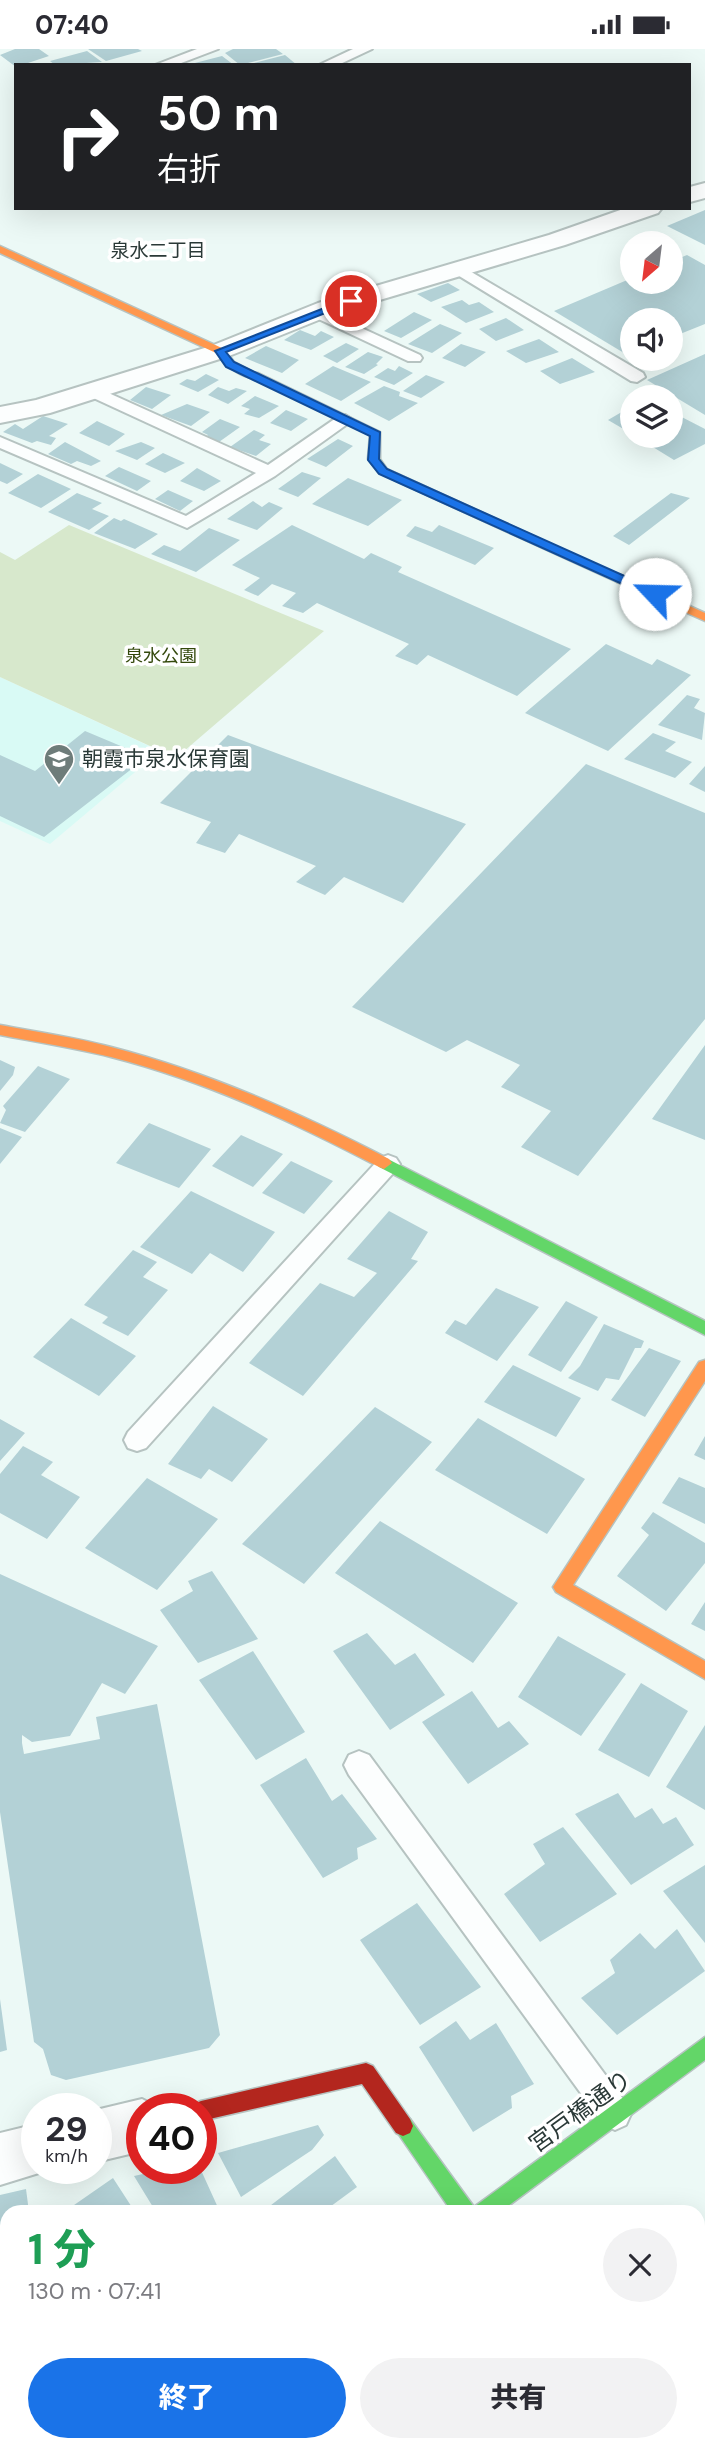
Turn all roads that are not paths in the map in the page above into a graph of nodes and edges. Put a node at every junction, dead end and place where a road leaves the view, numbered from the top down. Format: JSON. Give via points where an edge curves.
{"nodes":[{"id":1,"x":211,"y":49,"type":"edge"},
{"id":2,"x":365,"y":49,"type":"edge"},
{"id":3,"x":168,"y":63,"type":"edge"},
{"id":4,"x":331,"y":63,"type":"edge"},
{"id":5,"x":644,"y":210,"type":"edge"},
{"id":6,"x":0,"y":249,"type":"edge"},
{"id":7,"x":456,"y":268,"type":"junction"},
{"id":8,"x":316,"y":312,"type":"junction"},
{"id":9,"x":220,"y":351,"type":"junction"},
{"id":10,"x":414,"y":358,"type":"dead end"},
{"id":11,"x":638,"y":376,"type":"dead end"},
{"id":12,"x":93,"y":391,"type":"junction"},
{"id":13,"x":0,"y":415,"type":"edge"},
{"id":14,"x":345,"y":420,"type":"junction"},
{"id":15,"x":0,"y":442,"type":"edge"},
{"id":16,"x":269,"y":472,"type":"junction"},
{"id":17,"x":705,"y":617,"type":"edge"},
{"id":18,"x":0,"y":1030,"type":"edge"},
{"id":19,"x":388,"y":1164,"type":"junction"},
{"id":20,"x":705,"y":1329,"type":"edge"},
{"id":21,"x":705,"y":1367,"type":"edge"},
{"id":22,"x":137,"y":1440,"type":"dead end"},
{"id":23,"x":705,"y":1671,"type":"edge"},
{"id":24,"x":359,"y":1765,"type":"dead end"},
{"id":25,"x":705,"y":2047,"type":"edge"},
{"id":26,"x":217,"y":2107,"type":"edge"},
{"id":27,"x":615,"y":2114,"type":"junction"},
{"id":28,"x":21,"y":2154,"type":"edge"},
{"id":29,"x":0,"y":2159,"type":"edge"},
{"id":30,"x":460,"y":2205,"type":"edge"},
{"id":31,"x":492,"y":2205,"type":"edge"}],
"edges":[{"from":1,"to":3,"type":"lane"},
{"from":2,"to":4,"type":"lane"},
{"from":5,"to":7,"type":"street"},
{"from":6,"to":9,"type":"street"},
{"from":7,"to":8,"type":"street"},
{"from":7,"to":11,"type":"lane"},
{"from":8,"to":9,"type":"street"},
{"from":8,"to":10,"type":"lane"},
{"from":9,"to":12,"type":"street"},
{"from":9,"to":14,"type":"street","via":[[230,365]]},
{"from":12,"to":13,"type":"street"},
{"from":12,"to":16,"type":"lane"},
{"from":14,"to":16,"type":"lane"},
{"from":14,"to":17,"type":"street","via":[[376,434],[374,460],[383,471]]},
{"from":15,"to":16,"type":"lane","via":[[187,523]]},
{"from":18,"to":19,"type":"street","via":[[124,1055],[205,1080],[302,1120]]},
{"from":19,"to":20,"type":"street"},
{"from":19,"to":22,"type":"lane"},
{"from":21,"to":23,"type":"street","via":[[562,1587]]},
{"from":24,"to":27,"type":"lane"},
{"from":25,"to":27,"type":"street","name":"宮戸橋通り"},
{"from":26,"to":30,"type":"street","via":[[366,2073]]},
{"from":27,"to":31,"type":"street","name":"宮戸橋通り"},
{"from":28,"to":29,"type":"street"}]}
